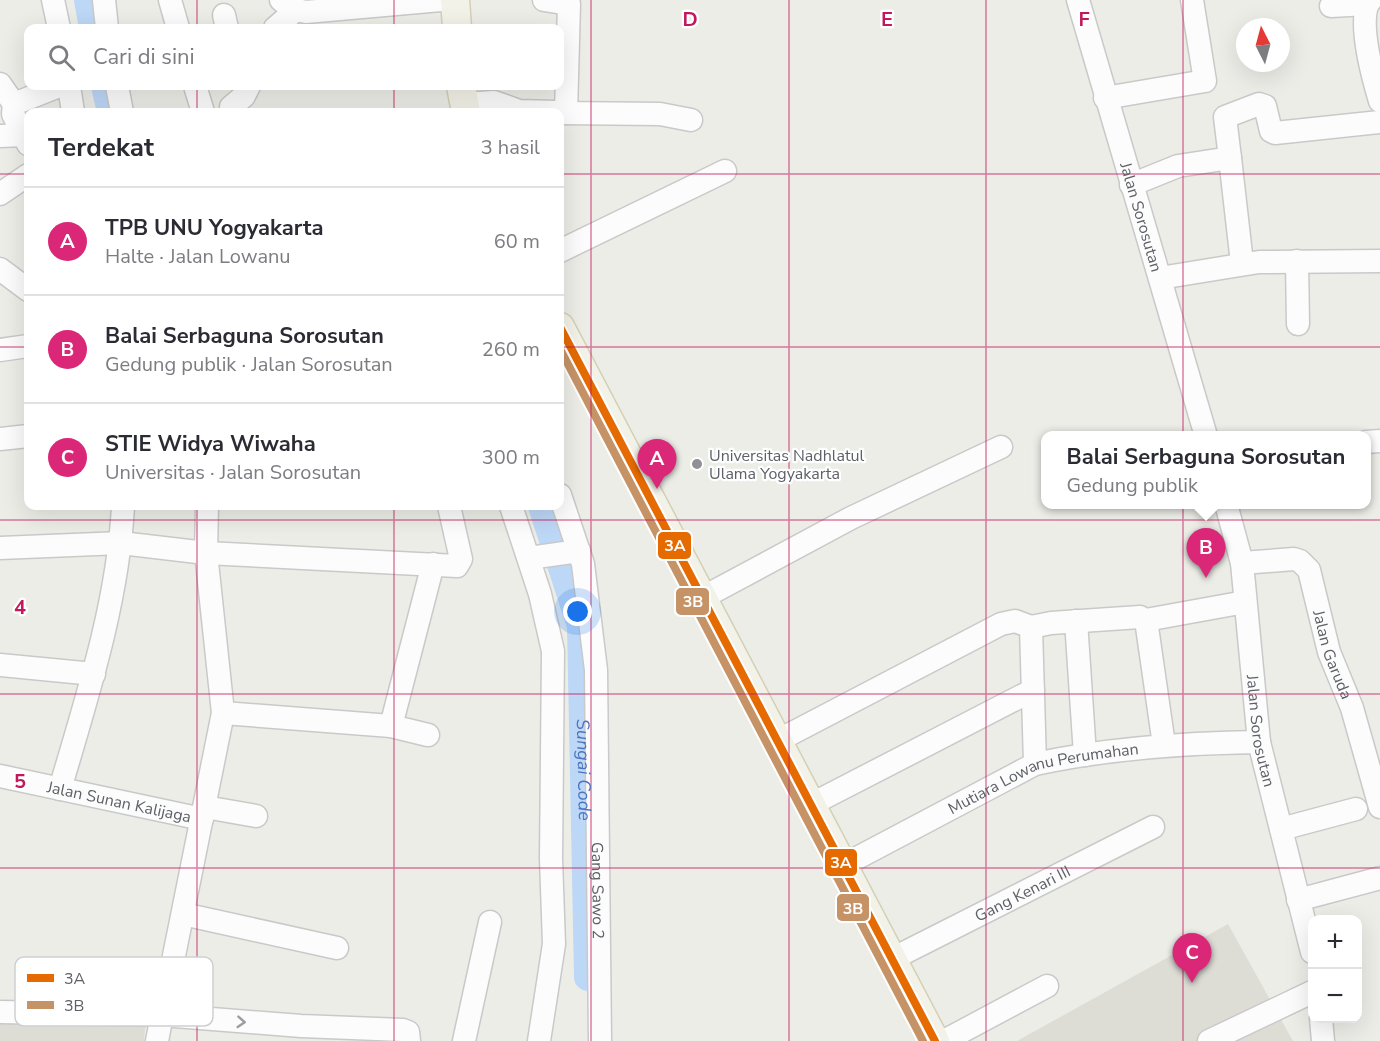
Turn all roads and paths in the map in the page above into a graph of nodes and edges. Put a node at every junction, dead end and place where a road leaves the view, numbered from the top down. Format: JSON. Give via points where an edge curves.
{"nodes":[{"id":1,"x":53,"y":0,"type":"edge"},
{"id":2,"x":104,"y":0,"type":"edge"},
{"id":3,"x":170,"y":0,"type":"edge"},
{"id":4,"x":441,"y":0,"type":"edge"},
{"id":5,"x":455,"y":0,"type":"edge"},
{"id":6,"x":544,"y":0,"type":"edge"},
{"id":7,"x":1078,"y":0,"type":"edge"},
{"id":8,"x":1192,"y":0,"type":"edge"},
{"id":9,"x":1369,"y":2,"type":"edge"},
{"id":10,"x":289,"y":5,"type":"edge"},
{"id":11,"x":1331,"y":6,"type":"dead end"},
{"id":12,"x":334,"y":19,"type":"edge"},
{"id":13,"x":58,"y":24,"type":"edge"},
{"id":14,"x":107,"y":24,"type":"edge"},
{"id":15,"x":177,"y":24,"type":"edge"},
{"id":16,"x":277,"y":24,"type":"edge"},
{"id":17,"x":457,"y":24,"type":"edge"},
{"id":18,"x":564,"y":65,"type":"edge"},
{"id":19,"x":0,"y":84,"type":"edge"},
{"id":20,"x":49,"y":90,"type":"edge"},
{"id":21,"x":70,"y":90,"type":"edge"},
{"id":22,"x":118,"y":90,"type":"edge"},
{"id":23,"x":196,"y":90,"type":"edge"},
{"id":24,"x":247,"y":90,"type":"edge"},
{"id":25,"x":562,"y":90,"type":"edge"},
{"id":26,"x":1105,"y":98,"type":"junction"},
{"id":27,"x":464,"y":100,"type":"edge"},
{"id":28,"x":1380,"y":101,"type":"edge"},
{"id":29,"x":14,"y":104,"type":"junction"},
{"id":30,"x":72,"y":108,"type":"edge"},
{"id":31,"x":121,"y":108,"type":"edge"},
{"id":32,"x":202,"y":108,"type":"edge"},
{"id":33,"x":231,"y":108,"type":"edge"},
{"id":34,"x":508,"y":108,"type":"edge"},
{"id":35,"x":560,"y":108,"type":"edge"},
{"id":36,"x":564,"y":113,"type":"edge"},
{"id":37,"x":691,"y":120,"type":"dead end"},
{"id":38,"x":1380,"y":122,"type":"edge"},
{"id":39,"x":24,"y":134,"type":"edge"},
{"id":40,"x":0,"y":136,"type":"edge"},
{"id":41,"x":24,"y":139,"type":"edge"},
{"id":42,"x":1230,"y":158,"type":"junction"},
{"id":43,"x":725,"y":171,"type":"dead end"},
{"id":44,"x":24,"y":178,"type":"edge"},
{"id":45,"x":1131,"y":185,"type":"junction"},
{"id":46,"x":0,"y":194,"type":"edge"},
{"id":47,"x":564,"y":250,"type":"edge"},
{"id":48,"x":1297,"y":261,"type":"junction"},
{"id":49,"x":1380,"y":261,"type":"edge"},
{"id":50,"x":1242,"y":263,"type":"junction"},
{"id":51,"x":0,"y":269,"type":"edge"},
{"id":52,"x":1160,"y":278,"type":"junction"},
{"id":53,"x":24,"y":287,"type":"edge"},
{"id":54,"x":1298,"y":324,"type":"dead end"},
{"id":55,"x":564,"y":341,"type":"edge"},
{"id":56,"x":24,"y":347,"type":"edge"},
{"id":57,"x":0,"y":350,"type":"edge"},
{"id":58,"x":1205,"y":431,"type":"edge"},
{"id":59,"x":24,"y":436,"type":"edge"},
{"id":60,"x":0,"y":439,"type":"edge"},
{"id":61,"x":1001,"y":447,"type":"dead end"},
{"id":62,"x":1227,"y":509,"type":"edge"},
{"id":63,"x":123,"y":510,"type":"edge"},
{"id":64,"x":207,"y":510,"type":"edge"},
{"id":65,"x":451,"y":510,"type":"edge"},
{"id":66,"x":513,"y":510,"type":"edge"},
{"id":67,"x":563,"y":510,"type":"edge"},
{"id":68,"x":121,"y":543,"type":"junction"},
{"id":69,"x":0,"y":548,"type":"edge"},
{"id":70,"x":573,"y":552,"type":"junction"},
{"id":71,"x":206,"y":553,"type":"junction"},
{"id":72,"x":533,"y":557,"type":"junction"},
{"id":73,"x":1242,"y":562,"type":"junction"},
{"id":74,"x":433,"y":564,"type":"junction"},
{"id":75,"x":702,"y":598,"type":"junction"},
{"id":76,"x":1245,"y":602,"type":"junction"},
{"id":77,"x":1146,"y":620,"type":"junction"},
{"id":78,"x":1076,"y":621,"type":"junction"},
{"id":79,"x":1031,"y":627,"type":"junction"},
{"id":80,"x":0,"y":664,"type":"edge"},
{"id":81,"x":94,"y":674,"type":"junction"},
{"id":82,"x":1032,"y":690,"type":"junction"},
{"id":83,"x":223,"y":712,"type":"junction"},
{"id":84,"x":391,"y":726,"type":"junction"},
{"id":85,"x":428,"y":735,"type":"dead end"},
{"id":86,"x":777,"y":741,"type":"junction"},
{"id":87,"x":1259,"y":742,"type":"junction"},
{"id":88,"x":1164,"y":746,"type":"junction"},
{"id":89,"x":1085,"y":755,"type":"junction"},
{"id":90,"x":1035,"y":764,"type":"junction"},
{"id":91,"x":0,"y":776,"type":"edge"},
{"id":92,"x":60,"y":789,"type":"junction"},
{"id":93,"x":810,"y":805,"type":"junction"},
{"id":94,"x":1380,"y":805,"type":"edge"},
{"id":95,"x":1356,"y":809,"type":"dead end"},
{"id":96,"x":204,"y":813,"type":"junction"},
{"id":97,"x":256,"y":816,"type":"dead end"},
{"id":98,"x":1153,"y":827,"type":"dead end"},
{"id":99,"x":1281,"y":829,"type":"junction"},
{"id":100,"x":842,"y":866,"type":"junction"},
{"id":101,"x":1380,"y":878,"type":"edge"},
{"id":102,"x":1298,"y":900,"type":"junction"},
{"id":103,"x":183,"y":914,"type":"junction"},
{"id":104,"x":490,"y":921,"type":"dead end"},
{"id":105,"x":1308,"y":937,"type":"edge"},
{"id":106,"x":337,"y":948,"type":"dead end"},
{"id":107,"x":174,"y":957,"type":"edge"},
{"id":108,"x":892,"y":959,"type":"junction"},
{"id":109,"x":1047,"y":986,"type":"dead end"},
{"id":110,"x":1308,"y":994,"type":"edge"},
{"id":111,"x":0,"y":1012,"type":"edge"},
{"id":112,"x":15,"y":1012,"type":"edge"},
{"id":113,"x":213,"y":1022,"type":"edge"},
{"id":114,"x":1321,"y":1023,"type":"edge"},
{"id":115,"x":160,"y":1026,"type":"edge"},
{"id":116,"x":300,"y":1034,"type":"edge"},
{"id":117,"x":157,"y":1041,"type":"edge"},
{"id":118,"x":409,"y":1041,"type":"edge"},
{"id":119,"x":464,"y":1041,"type":"edge"},
{"id":120,"x":539,"y":1041,"type":"edge"},
{"id":121,"x":600,"y":1041,"type":"edge"},
{"id":122,"x":935,"y":1041,"type":"edge"},
{"id":123,"x":944,"y":1041,"type":"edge"},
{"id":124,"x":1209,"y":1041,"type":"edge"},
{"id":125,"x":1323,"y":1041,"type":"edge"}],
"edges":[{"from":1,"to":13,"type":"street"},
{"from":2,"to":14,"type":"street"},
{"from":3,"to":15,"type":"street"},
{"from":4,"to":12,"type":"street"},
{"from":5,"to":17,"type":"main road"},
{"from":6,"to":18,"type":"street","via":[[569,4]]},
{"from":7,"to":26,"type":"street","name":"Jalan Sorosutan"},
{"from":8,"to":26,"type":"street","via":[[1205,81]]},
{"from":9,"to":11,"type":"street"},
{"from":9,"to":28,"type":"street","via":[[1364,17],[1367,47]]},
{"from":10,"to":12,"type":"street"},
{"from":10,"to":16,"type":"street"},
{"from":19,"to":29,"type":"street"},
{"from":20,"to":29,"type":"street"},
{"from":21,"to":30,"type":"street"},
{"from":22,"to":31,"type":"street"},
{"from":23,"to":32,"type":"street"},
{"from":24,"to":33,"type":"street"},
{"from":25,"to":35,"type":"street"},
{"from":26,"to":45,"type":"street","name":"Jalan Sorosutan"},
{"from":27,"to":34,"type":"street","via":[[494,102]]},
{"from":29,"to":39,"type":"street","via":[[13,114]]},
{"from":36,"to":37,"type":"street","via":[[660,114]]},
{"from":38,"to":42,"type":"street","via":[[1275,133],[1271,131],[1265,106],[1259,104],[1225,117]]},
{"from":40,"to":41,"type":"street"},
{"from":42,"to":45,"type":"street","via":[[1178,166]]},
{"from":42,"to":50,"type":"street"},
{"from":43,"to":47,"type":"street"},
{"from":44,"to":46,"type":"street"},
{"from":45,"to":52,"type":"street","name":"Jalan Sorosutan"},
{"from":48,"to":49,"type":"street"},
{"from":48,"to":50,"type":"street"},
{"from":48,"to":54,"type":"street"},
{"from":50,"to":52,"type":"street"},
{"from":51,"to":53,"type":"street"},
{"from":52,"to":58,"type":"street","name":"Jalan Sorosutan"},
{"from":55,"to":75,"type":"main road"},
{"from":56,"to":57,"type":"street"},
{"from":59,"to":60,"type":"street"},
{"from":61,"to":75,"type":"street","via":[[851,518]]},
{"from":62,"to":73,"type":"street","name":"Jalan Sorosutan"},
{"from":63,"to":68,"type":"street"},
{"from":64,"to":71,"type":"street"},
{"from":65,"to":74,"type":"street","via":[[461,561],[457,566]]},
{"from":66,"to":72,"type":"street"},
{"from":67,"to":70,"type":"street","name":"Gang Sawo 2"},
{"from":68,"to":69,"type":"street"},
{"from":68,"to":71,"type":"street"},
{"from":68,"to":81,"type":"street"},
{"from":70,"to":72,"type":"street"},
{"from":70,"to":121,"type":"street","name":"Gang Sawo 2","via":[[590,616],[597,688]]},
{"from":71,"to":74,"type":"street"},
{"from":71,"to":83,"type":"street"},
{"from":72,"to":120,"type":"street","via":[[553,651],[554,688],[554,944]]},
{"from":73,"to":76,"type":"street","name":"Jalan Sorosutan"},
{"from":73,"to":94,"type":"street","name":"Jalan Garuda","via":[[1294,559],[1309,570],[1329,652],[1352,708]]},
{"from":74,"to":84,"type":"street"},
{"from":75,"to":86,"type":"main road"},
{"from":76,"to":77,"type":"street"},
{"from":76,"to":87,"type":"street","name":"Jalan Sorosutan"},
{"from":77,"to":78,"type":"street","via":[[1140,617]]},
{"from":77,"to":88,"type":"street"},
{"from":78,"to":79,"type":"street"},
{"from":78,"to":89,"type":"street"},
{"from":79,"to":82,"type":"street"},
{"from":79,"to":86,"type":"street","via":[[1022,622],[1001,624]]},
{"from":80,"to":81,"type":"street"},
{"from":81,"to":92,"type":"street"},
{"from":82,"to":90,"type":"street"},
{"from":82,"to":93,"type":"street"},
{"from":83,"to":84,"type":"street"},
{"from":83,"to":96,"type":"street"},
{"from":84,"to":85,"type":"street"},
{"from":86,"to":93,"type":"main road"},
{"from":87,"to":88,"type":"street","name":"Mutiara Lowanu Perumahan"},
{"from":87,"to":99,"type":"street","name":"Jalan Sorosutan"},
{"from":88,"to":89,"type":"street","name":"Mutiara Lowanu Perumahan"},
{"from":89,"to":90,"type":"street","name":"Mutiara Lowanu Perumahan"},
{"from":90,"to":100,"type":"street","name":"Mutiara Lowanu Perumahan"},
{"from":91,"to":92,"type":"street","name":"Jalan Sunan Kalijaga"},
{"from":92,"to":96,"type":"street","name":"Jalan Sunan Kalijaga"},
{"from":93,"to":100,"type":"main road"},
{"from":95,"to":99,"type":"street"},
{"from":96,"to":97,"type":"street","name":"Jalan Sunan Kalijaga"},
{"from":96,"to":103,"type":"street"},
{"from":98,"to":108,"type":"street","name":"Gang Kenari III"},
{"from":99,"to":102,"type":"street","name":"Jalan Sorosutan"},
{"from":100,"to":108,"type":"main road"},
{"from":101,"to":102,"type":"street"},
{"from":102,"to":105,"type":"street","name":"Jalan Sorosutan"},
{"from":103,"to":106,"type":"street"},
{"from":103,"to":107,"type":"street"},
{"from":104,"to":119,"type":"street"},
{"from":108,"to":122,"type":"main road"},
{"from":109,"to":123,"type":"street"},
{"from":110,"to":124,"type":"street"},
{"from":111,"to":112,"type":"street"},
{"from":113,"to":116,"type":"street","one_way":true},
{"from":114,"to":125,"type":"street"},
{"from":115,"to":117,"type":"street"},
{"from":116,"to":118,"type":"street","via":[[403,1030],[408,1032]]}]}
